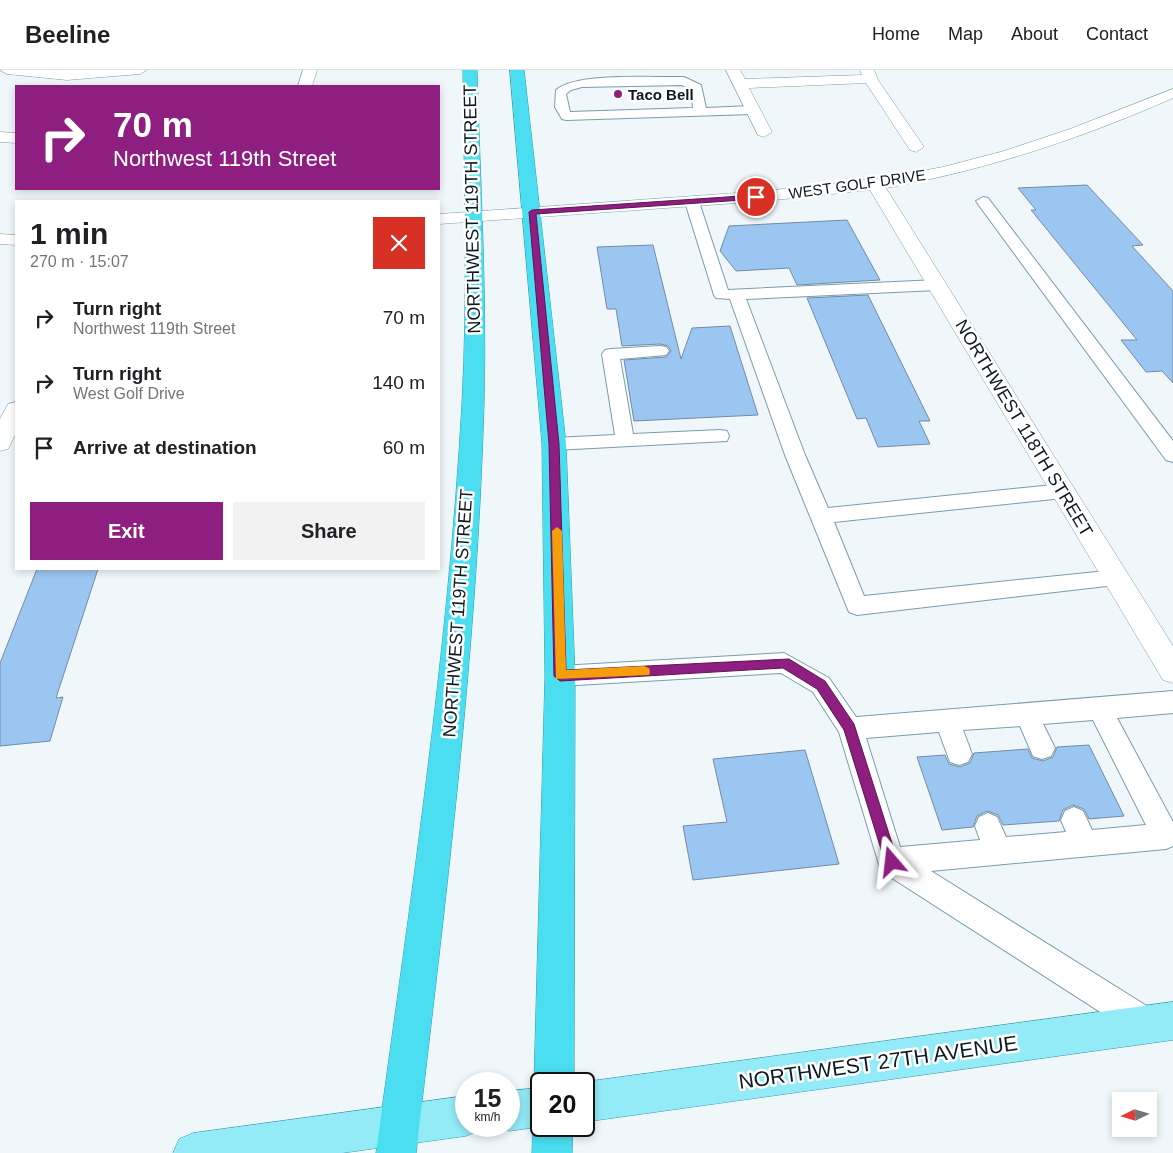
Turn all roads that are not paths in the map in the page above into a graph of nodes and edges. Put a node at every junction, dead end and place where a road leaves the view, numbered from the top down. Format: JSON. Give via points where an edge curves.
{"nodes":[{"id":1,"x":7,"y":70,"type":"edge"},
{"id":2,"x":140,"y":70,"type":"edge"},
{"id":3,"x":310,"y":70,"type":"edge"},
{"id":4,"x":470,"y":70,"type":"edge"},
{"id":5,"x":517,"y":70,"type":"edge"},
{"id":6,"x":869,"y":75,"type":"edge"},
{"id":7,"x":736,"y":77,"type":"edge"},
{"id":8,"x":305,"y":85,"type":"edge"},
{"id":9,"x":1173,"y":94,"type":"edge"},
{"id":10,"x":752,"y":110,"type":"junction"},
{"id":11,"x":700,"y":112,"type":"junction"},
{"id":12,"x":764,"y":132,"type":"dead end"},
{"id":13,"x":0,"y":137,"type":"edge"},
{"id":14,"x":15,"y":138,"type":"edge"},
{"id":15,"x":916,"y":147,"type":"dead end"},
{"id":16,"x":876,"y":184,"type":"junction"},
{"id":17,"x":983,"y":200,"type":"dead end"},
{"id":18,"x":692,"y":202,"type":"junction"},
{"id":19,"x":532,"y":212,"type":"junction"},
{"id":20,"x":473,"y":217,"type":"junction"},
{"id":21,"x":440,"y":219,"type":"edge"},
{"id":22,"x":0,"y":239,"type":"edge"},
{"id":23,"x":15,"y":240,"type":"edge"},
{"id":24,"x":937,"y":285,"type":"junction"},
{"id":25,"x":736,"y":294,"type":"junction"},
{"id":26,"x":660,"y":351,"type":"dead end"},
{"id":27,"x":15,"y":411,"type":"edge"},
{"id":28,"x":720,"y":436,"type":"dead end"},
{"id":29,"x":625,"y":440,"type":"junction"},
{"id":30,"x":0,"y":443,"type":"edge"},
{"id":31,"x":554,"y":444,"type":"junction"},
{"id":32,"x":1173,"y":455,"type":"edge"},
{"id":33,"x":1063,"y":491,"type":"junction"},
{"id":34,"x":821,"y":516,"type":"junction"},
{"id":35,"x":1116,"y":578,"type":"junction"},
{"id":36,"x":1173,"y":671,"type":"edge"},
{"id":37,"x":560,"y":676,"type":"junction"},
{"id":38,"x":1173,"y":702,"type":"edge"},
{"id":39,"x":1100,"y":709,"type":"junction"},
{"id":40,"x":1027,"y":715,"type":"junction"},
{"id":41,"x":947,"y":720,"type":"junction"},
{"id":42,"x":850,"y":728,"type":"junction"},
{"id":43,"x":1042,"y":748,"type":"dead end"},
{"id":44,"x":959,"y":754,"type":"dead end"},
{"id":45,"x":988,"y":826,"type":"dead end"},
{"id":46,"x":998,"y":852,"type":"junction"},
{"id":47,"x":892,"y":862,"type":"junction"},
{"id":48,"x":1160,"y":1023,"type":"edge"},
{"id":49,"x":554,"y":1072,"type":"edge"},
{"id":50,"x":595,"y":1100,"type":"edge"},
{"id":51,"x":455,"y":1120,"type":"edge"},
{"id":52,"x":553,"y":1137,"type":"edge"},
{"id":53,"x":397,"y":1138,"type":"edge"},
{"id":54,"x":193,"y":1153,"type":"edge"},
{"id":55,"x":552,"y":1153,"type":"edge"}],
"edges":[{"from":1,"to":2,"type":"street","via":[[67,76]]},
{"from":3,"to":8,"type":"street"},
{"from":4,"to":20,"type":"highway","name":"NORTHWEST 119TH STREET"},
{"from":5,"to":19,"type":"highway"},
{"from":6,"to":7,"type":"street"},
{"from":6,"to":15,"type":"street"},
{"from":7,"to":10,"type":"street"},
{"from":9,"to":16,"type":"street","name":"WEST GOLF DRIVE","via":[[1062,139],[966,166]]},
{"from":10,"to":11,"type":"lane"},
{"from":10,"to":12,"type":"street"},
{"from":11,"to":11,"type":"lane","via":[[566,116],[560,93],[566,87],[582,84],[673,80],[690,83],[699,92]]},
{"from":13,"to":14,"type":"street"},
{"from":16,"to":18,"type":"street","name":"WEST GOLF DRIVE"},
{"from":16,"to":24,"type":"street","name":"NORTHWEST 118TH STREET"},
{"from":17,"to":32,"type":"lane"},
{"from":18,"to":19,"type":"street","name":"WEST GOLF DRIVE"},
{"from":18,"to":25,"type":"lane","via":[[722,295]]},
{"from":19,"to":20,"type":"street","name":"WEST GOLF DRIVE"},
{"from":19,"to":31,"type":"highway"},
{"from":20,"to":21,"type":"street","name":"WEST GOLF DRIVE"},
{"from":20,"to":53,"type":"highway","name":"NORTHWEST 119TH STREET","via":[[473,401],[453,686]]},
{"from":22,"to":23,"type":"street"},
{"from":24,"to":25,"type":"lane"},
{"from":24,"to":33,"type":"street","name":"NORTHWEST 118TH STREET"},
{"from":25,"to":34,"type":"lane"},
{"from":26,"to":29,"type":"lane","via":[[611,354]]},
{"from":27,"to":30,"type":"street"},
{"from":28,"to":29,"type":"lane"},
{"from":29,"to":31,"type":"lane"},
{"from":31,"to":37,"type":"highway"},
{"from":33,"to":34,"type":"lane"},
{"from":33,"to":35,"type":"street","name":"NORTHWEST 118TH STREET"},
{"from":34,"to":35,"type":"lane","via":[[857,606]]},
{"from":35,"to":36,"type":"street","name":"NORTHWEST 118TH STREET"},
{"from":37,"to":42,"type":"lane","via":[[784,663],[821,685]]},
{"from":37,"to":49,"type":"highway"},
{"from":38,"to":39,"type":"lane"},
{"from":39,"to":40,"type":"lane"},
{"from":39,"to":46,"type":"lane","via":[[1166,836],[1079,831]]},
{"from":40,"to":41,"type":"lane"},
{"from":40,"to":43,"type":"lane"},
{"from":41,"to":42,"type":"lane"},
{"from":41,"to":44,"type":"lane"},
{"from":42,"to":47,"type":"lane"},
{"from":45,"to":46,"type":"lane"},
{"from":46,"to":47,"type":"lane"},
{"from":47,"to":48,"type":"lane"},
{"from":48,"to":50,"type":"main road","name":"NORTHWEST 27TH AVENUE"},
{"from":51,"to":53,"type":"main road"},
{"from":52,"to":55,"type":"highway"},
{"from":53,"to":54,"type":"main road"}]}
